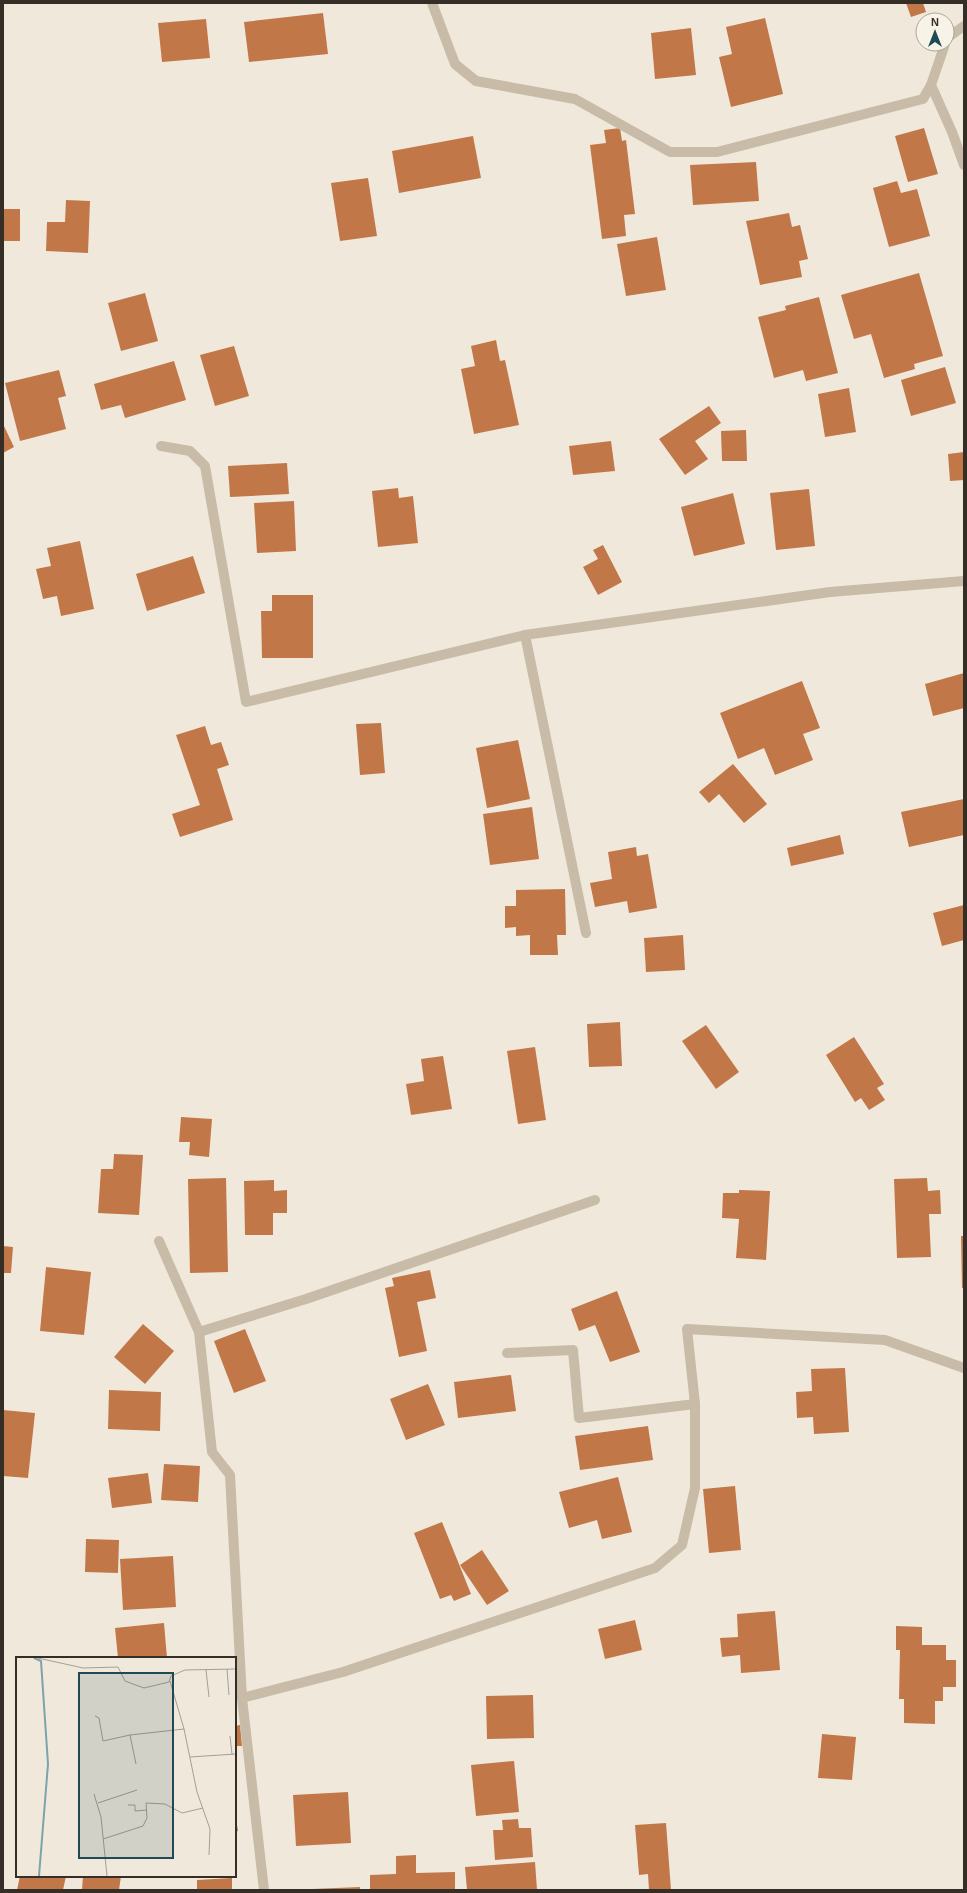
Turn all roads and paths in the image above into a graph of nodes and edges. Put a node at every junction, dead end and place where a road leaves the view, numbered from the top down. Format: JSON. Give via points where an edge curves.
{"nodes":[{"id":1,"x":432,"y":3,"type":"edge"},
{"id":2,"x":964,"y":26,"type":"edge"},
{"id":3,"x":955,"y":32,"type":"edge"},
{"id":4,"x":942,"y":52,"type":"edge"},
{"id":5,"x":931,"y":85,"type":"junction"},
{"id":6,"x":964,"y":165,"type":"edge"},
{"id":7,"x":161,"y":446,"type":"dead end"},
{"id":8,"x":964,"y":581,"type":"edge"},
{"id":9,"x":525,"y":635,"type":"junction"},
{"id":10,"x":586,"y":933,"type":"dead end"},
{"id":11,"x":595,"y":1200,"type":"dead end"},
{"id":12,"x":159,"y":1241,"type":"dead end"},
{"id":13,"x":199,"y":1332,"type":"junction"},
{"id":14,"x":507,"y":1353,"type":"dead end"},
{"id":15,"x":964,"y":1368,"type":"edge"},
{"id":16,"x":695,"y":1404,"type":"junction"},
{"id":17,"x":242,"y":1698,"type":"junction"},
{"id":18,"x":264,"y":1890,"type":"edge"}],
"edges":[{"from":1,"to":5,"type":"street","via":[[455,64],[476,81],[575,99],[670,152],[717,152],[916,101],[923,99]]},
{"from":2,"to":3,"type":"street"},
{"from":4,"to":5,"type":"street"},
{"from":5,"to":6,"type":"street"},
{"from":7,"to":9,"type":"street","via":[[190,451],[205,466],[246,702]]},
{"from":8,"to":9,"type":"street","via":[[830,592]]},
{"from":9,"to":10,"type":"street"},
{"from":11,"to":13,"type":"street","via":[[306,1299]]},
{"from":12,"to":13,"type":"street"},
{"from":13,"to":17,"type":"street","via":[[212,1452],[230,1475]]},
{"from":14,"to":16,"type":"street","via":[[574,1350],[579,1418]]},
{"from":15,"to":16,"type":"street","via":[[885,1340],[687,1329]]},
{"from":16,"to":17,"type":"street","via":[[695,1488],[682,1545],[655,1568],[343,1672]]},
{"from":17,"to":18,"type":"street"}]}
